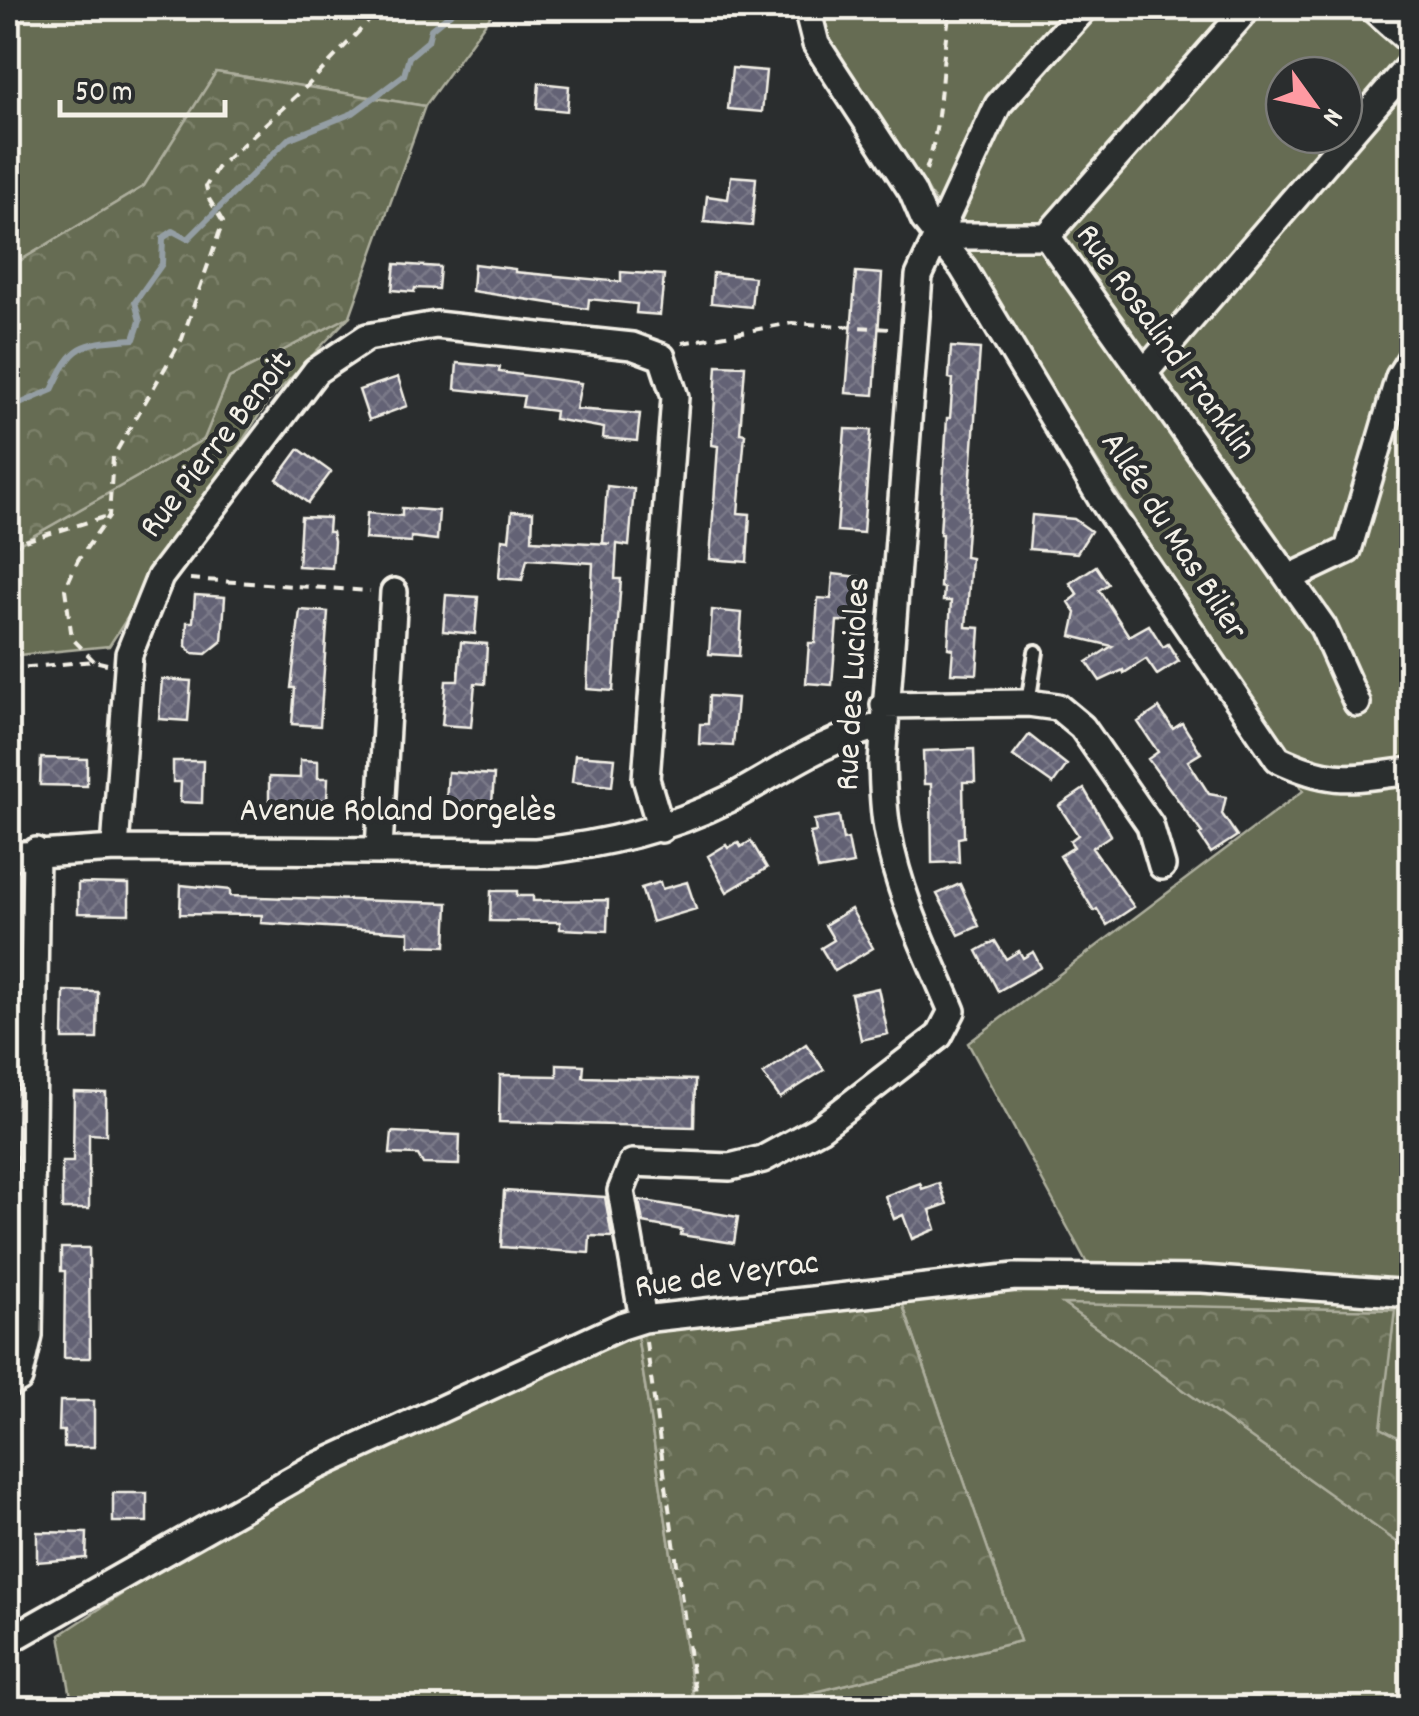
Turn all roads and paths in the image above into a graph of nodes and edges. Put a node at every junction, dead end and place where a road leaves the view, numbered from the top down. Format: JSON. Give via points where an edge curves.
{"nodes":[{"id":1,"x":381,"y":8,"type":"edge"},
{"id":2,"x":806,"y":8,"type":"edge"},
{"id":3,"x":951,"y":8,"type":"edge"},
{"id":4,"x":1084,"y":8,"type":"edge"},
{"id":5,"x":1248,"y":8,"type":"edge"},
{"id":6,"x":1372,"y":8,"type":"edge"},
{"id":7,"x":1412,"y":43,"type":"edge"},
{"id":8,"x":1412,"y":62,"type":"edge"},
{"id":9,"x":912,"y":191,"type":"junction"},
{"id":10,"x":936,"y":236,"type":"junction"},
{"id":11,"x":1047,"y":236,"type":"junction"},
{"id":12,"x":914,"y":330,"type":"junction"},
{"id":13,"x":1412,"y":356,"type":"edge"},
{"id":14,"x":662,"y":358,"type":"junction"},
{"id":15,"x":1144,"y":373,"type":"junction"},
{"id":16,"x":109,"y":516,"type":"junction"},
{"id":17,"x":8,"y":546,"type":"edge"},
{"id":18,"x":160,"y":577,"type":"junction"},
{"id":19,"x":1289,"y":578,"type":"junction"},
{"id":20,"x":394,"y":592,"type":"joint"},
{"id":21,"x":1036,"y":652,"type":"dead end"},
{"id":22,"x":94,"y":661,"type":"junction"},
{"id":23,"x":128,"y":668,"type":"junction"},
{"id":24,"x":8,"y":669,"type":"edge"},
{"id":25,"x":1358,"y":702,"type":"dead end"},
{"id":26,"x":1028,"y":703,"type":"junction"},
{"id":27,"x":883,"y":715,"type":"junction"},
{"id":28,"x":1412,"y":771,"type":"edge"},
{"id":29,"x":661,"y":829,"type":"junction"},
{"id":30,"x":115,"y":848,"type":"junction"},
{"id":31,"x":379,"y":848,"type":"junction"},
{"id":32,"x":36,"y":852,"type":"junction"},
{"id":33,"x":8,"y":856,"type":"edge"},
{"id":34,"x":1162,"y":866,"type":"dead end"},
{"id":35,"x":1412,"y":1294,"type":"edge"},
{"id":36,"x":644,"y":1319,"type":"junction"},
{"id":37,"x":8,"y":1385,"type":"edge"},
{"id":38,"x":8,"y":1642,"type":"edge"},
{"id":39,"x":697,"y":1708,"type":"edge"}],
"edges":[{"from":1,"to":16,"type":"path","via":[[206,186],[223,222],[182,339],[113,457]]},
{"from":2,"to":9,"type":"street","name":"Allée du Mas Bilier","via":[[816,44]]},
{"from":3,"to":9,"type":"path","via":[[937,139]]},
{"from":4,"to":10,"type":"street","name":"Rue des Lucioles","via":[[998,105]]},
{"from":5,"to":11,"type":"street"},
{"from":6,"to":7,"type":"street"},
{"from":8,"to":15,"type":"street"},
{"from":9,"to":10,"type":"street","name":"Allée du Mas Bilier"},
{"from":10,"to":11,"type":"street","name":"Rue Rosalind Franklin"},
{"from":10,"to":12,"type":"street","name":"Rue des Lucioles","via":[[919,276]]},
{"from":10,"to":28,"type":"street","name":"Allée du Mas Bilier","via":[[963,268],[1102,500],[1278,760],[1335,780]]},
{"from":11,"to":15,"type":"street","name":"Rue Rosalind Franklin"},
{"from":12,"to":14,"type":"path","via":[[792,323],[686,340]]},
{"from":12,"to":27,"type":"street","name":"Rue des Lucioles"},
{"from":13,"to":19,"type":"street","via":[[1399,377],[1348,550]]},
{"from":14,"to":18,"type":"street","name":"Rue Pierre Benoit","via":[[632,346],[436,325],[367,337],[316,372]]},
{"from":14,"to":29,"type":"street","via":[[675,397],[646,779]]},
{"from":15,"to":19,"type":"street","name":"Rue Rosalind Franklin"},
{"from":16,"to":17,"type":"path"},
{"from":16,"to":22,"type":"path","via":[[65,589],[72,638]]},
{"from":18,"to":20,"type":"path"},
{"from":18,"to":23,"type":"street","name":"Rue Pierre Benoit"},
{"from":19,"to":25,"type":"street","name":"Rue Rosalind Franklin","via":[[1323,627]]},
{"from":20,"to":31,"type":"street"},
{"from":21,"to":26,"type":"lane"},
{"from":22,"to":23,"type":"path"},
{"from":22,"to":24,"type":"path"},
{"from":23,"to":30,"type":"street","name":"Rue Pierre Benoit"},
{"from":26,"to":27,"type":"street","name":"Avenue Roland Dorgelès"},
{"from":26,"to":34,"type":"street","via":[[1058,707],[1082,728],[1150,825]]},
{"from":27,"to":29,"type":"street","name":"Avenue Roland Dorgelès"},
{"from":27,"to":36,"type":"street","name":"Rue des Lucioles","via":[[887,833],[910,911],[952,1011],[939,1036],[820,1128],[764,1159],[730,1167],[632,1163],[621,1192]]},
{"from":29,"to":31,"type":"street","name":"Avenue Roland Dorgelès","via":[[536,852]]},
{"from":30,"to":31,"type":"street","name":"Avenue Roland Dorgelès"},
{"from":30,"to":32,"type":"street","name":"Avenue Roland Dorgelès"},
{"from":32,"to":33,"type":"street","name":"Avenue Roland Dorgelès"},
{"from":32,"to":37,"type":"street","via":[[29,1336],[19,1378]]},
{"from":35,"to":36,"type":"street","name":"Rue de Veyrac","via":[[1202,1279],[1015,1277]]},
{"from":36,"to":38,"type":"street","name":"Rue de Veyrac","via":[[310,1470]]},
{"from":36,"to":39,"type":"path"}]}
